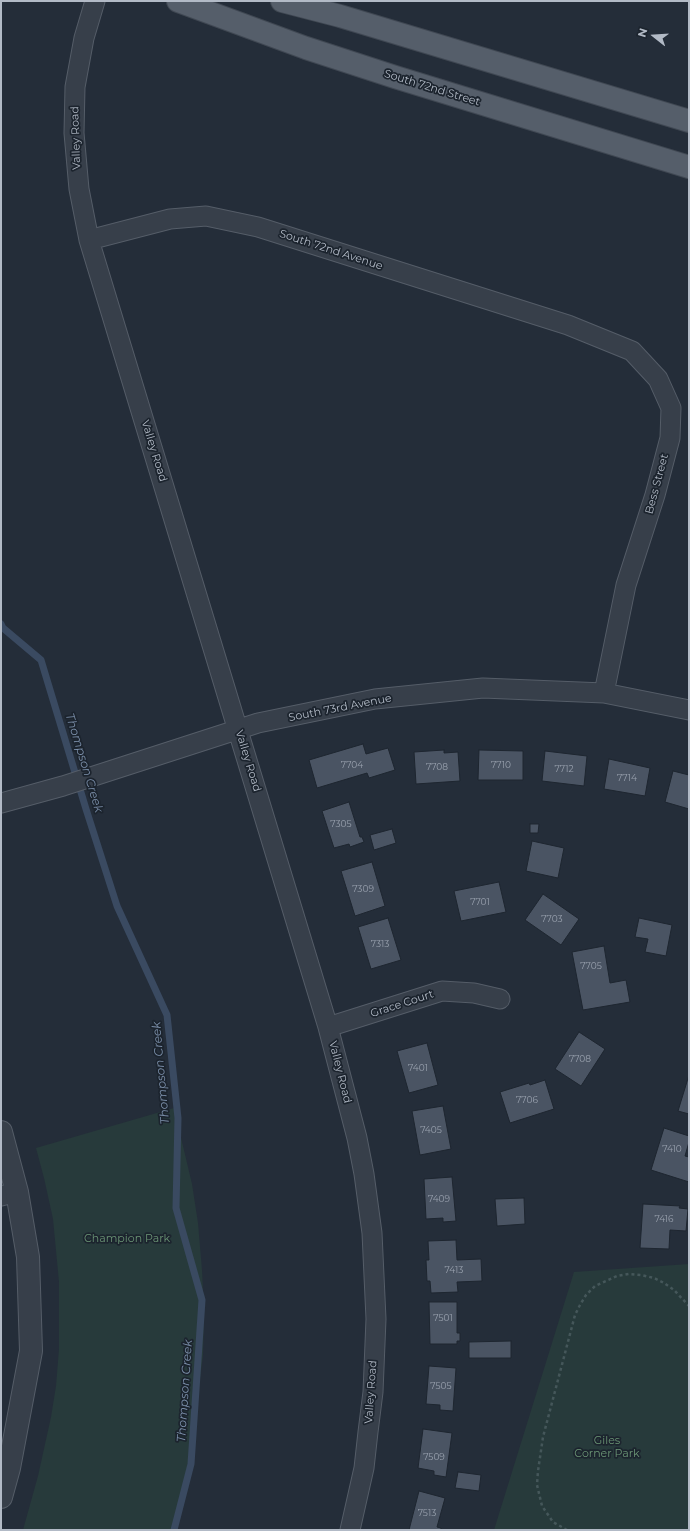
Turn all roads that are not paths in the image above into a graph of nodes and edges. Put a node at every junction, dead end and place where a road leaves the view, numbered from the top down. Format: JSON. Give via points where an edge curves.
{"nodes":[{"id":1,"x":95,"y":1,"type":"edge"},
{"id":2,"x":178,"y":1,"type":"edge"},
{"id":3,"x":282,"y":1,"type":"edge"},
{"id":4,"x":689,"y":122,"type":"edge"},
{"id":5,"x":689,"y":167,"type":"edge"},
{"id":6,"x":90,"y":240,"type":"junction"},
{"id":7,"x":568,"y":325,"type":"joint"},
{"id":8,"x":604,"y":693,"type":"junction"},
{"id":9,"x":689,"y":710,"type":"edge"},
{"id":10,"x":238,"y":729,"type":"junction"},
{"id":11,"x":1,"y":804,"type":"edge"},
{"id":12,"x":500,"y":1000,"type":"dead end"},
{"id":13,"x":328,"y":1027,"type":"junction"},
{"id":14,"x":1,"y":1132,"type":"edge"},
{"id":15,"x":9,"y":1194,"type":"edge"},
{"id":16,"x":1,"y":1498,"type":"edge"},
{"id":17,"x":350,"y":1530,"type":"edge"}],
"edges":[{"from":1,"to":6,"type":"street","name":"Valley Road","via":[[84,38],[75,95],[74,133],[79,189]]},
{"from":2,"to":5,"type":"main road","name":"South 72nd Street","via":[[306,48],[395,77]]},
{"from":3,"to":4,"type":"main road","via":[[340,16]]},
{"from":6,"to":7,"type":"street","name":"South 72nd Avenue","via":[[170,219],[206,216],[258,227]]},
{"from":6,"to":10,"type":"street","name":"Valley Road"},
{"from":7,"to":8,"type":"street","name":"Bess Street","via":[[632,351],[658,380],[671,408],[670,438],[626,585]]},
{"from":8,"to":9,"type":"street","name":"South 73rd Avenue"},
{"from":8,"to":10,"type":"street","name":"South 73rd Avenue","via":[[476,689],[375,699]]},
{"from":10,"to":11,"type":"street","name":"South 73rd Avenue"},
{"from":10,"to":13,"type":"street","name":"Valley Road"},
{"from":12,"to":13,"type":"street","name":"Grace Court","via":[[474,993],[442,991]]},
{"from":13,"to":17,"type":"street","name":"Valley Road","via":[[364,1174],[375,1275],[376,1319],[372,1392],[364,1468]]},
{"from":14,"to":15,"type":"street"},
{"from":15,"to":16,"type":"street","via":[[28,1257],[31,1351]]}]}
